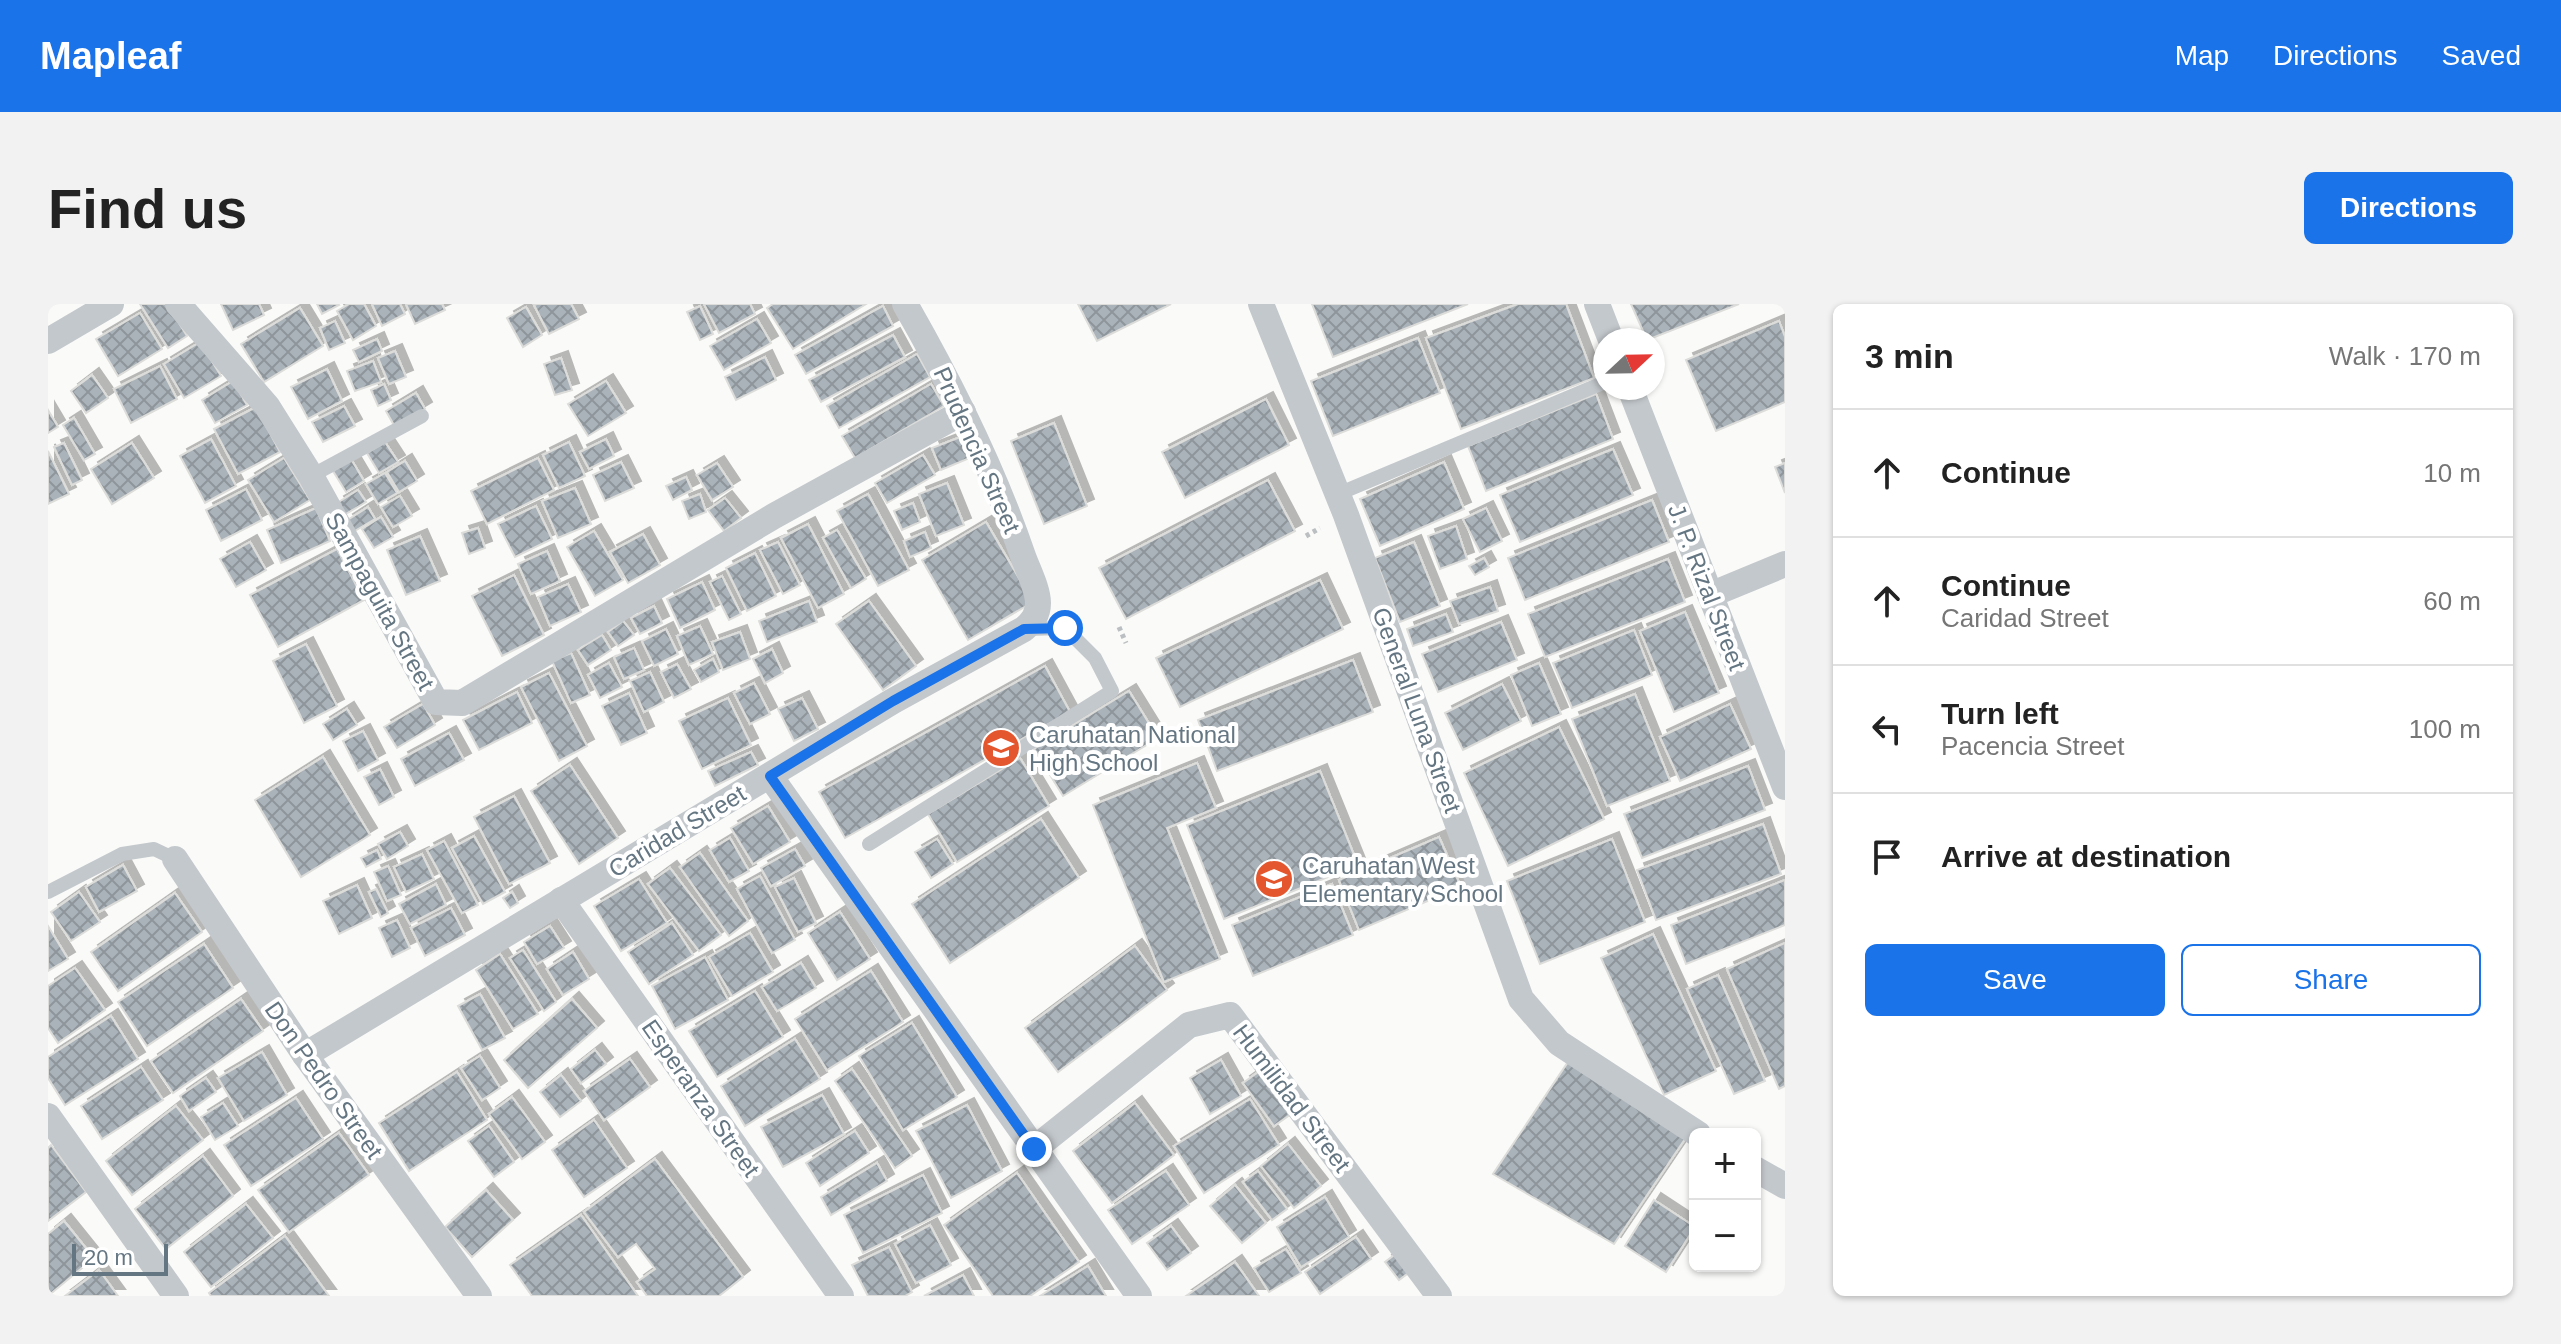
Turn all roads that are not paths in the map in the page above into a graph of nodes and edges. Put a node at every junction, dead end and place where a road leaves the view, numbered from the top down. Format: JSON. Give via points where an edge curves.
{"nodes":[{"id":1,"x":111,"y":304,"type":"edge"},
{"id":2,"x":178,"y":304,"type":"edge"},
{"id":3,"x":905,"y":304,"type":"edge"},
{"id":4,"x":1261,"y":304,"type":"edge"},
{"id":5,"x":1597,"y":304,"type":"edge"},
{"id":6,"x":1606,"y":328,"type":"edge"},
{"id":7,"x":48,"y":341,"type":"edge"},
{"id":8,"x":1593,"y":387,"type":"edge"},
{"id":9,"x":1635,"y":400,"type":"edge"},
{"id":10,"x":963,"y":412,"type":"junction"},
{"id":11,"x":422,"y":416,"type":"dead end"},
{"id":12,"x":311,"y":476,"type":"junction"},
{"id":13,"x":1338,"y":494,"type":"junction"},
{"id":14,"x":1785,"y":564,"type":"edge"},
{"id":15,"x":1710,"y":595,"type":"junction"},
{"id":16,"x":1024,"y":629,"type":"junction"},
{"id":17,"x":770,"y":776,"type":"junction"},
{"id":18,"x":1785,"y":787,"type":"edge"},
{"id":19,"x":869,"y":844,"type":"dead end"},
{"id":20,"x":175,"y":859,"type":"joint"},
{"id":21,"x":48,"y":892,"type":"edge"},
{"id":22,"x":561,"y":900,"type":"junction"},
{"id":23,"x":305,"y":1055,"type":"junction"},
{"id":24,"x":48,"y":1116,"type":"edge"},
{"id":25,"x":1689,"y":1128,"type":"edge"},
{"id":26,"x":1034,"y":1149,"type":"junction"},
{"id":27,"x":1761,"y":1172,"type":"edge"},
{"id":28,"x":1785,"y":1186,"type":"edge"},
{"id":29,"x":475,"y":1295,"type":"edge"},
{"id":30,"x":176,"y":1296,"type":"edge"},
{"id":31,"x":841,"y":1296,"type":"edge"},
{"id":32,"x":1139,"y":1296,"type":"edge"},
{"id":33,"x":1439,"y":1296,"type":"edge"}],
"edges":[{"from":1,"to":7,"type":"street"},
{"from":2,"to":12,"type":"street","name":"Sampaguita Street","via":[[267,406]]},
{"from":3,"to":10,"type":"street","name":"Prudencia Street"},
{"from":4,"to":13,"type":"street","name":"General Luna Street"},
{"from":5,"to":6,"type":"street"},
{"from":8,"to":13,"type":"lane"},
{"from":9,"to":15,"type":"street","name":"J. P. Rizal Street"},
{"from":10,"to":12,"type":"street","name":"Sampaguita Street","via":[[774,516],[462,703],[436,702]]},
{"from":10,"to":16,"type":"street","name":"Prudencia Street","via":[[1039,602],[1035,618]]},
{"from":11,"to":12,"type":"lane"},
{"from":13,"to":25,"type":"street","name":"General Luna Street","via":[[1521,999],[1559,1043]]},
{"from":14,"to":15,"type":"street"},
{"from":15,"to":18,"type":"street","name":"J. P. Rizal Street"},
{"from":16,"to":17,"type":"street","name":"Caridad Street"},
{"from":16,"to":19,"type":"lane","via":[[1065,628],[1095,658],[1112,691]]},
{"from":17,"to":22,"type":"street","name":"Caridad Street"},
{"from":17,"to":26,"type":"street"},
{"from":20,"to":21,"type":"lane","via":[[154,849],[122,854]]},
{"from":20,"to":23,"type":"street","name":"Don Pedro Street"},
{"from":22,"to":23,"type":"street","name":"Caridad Street"},
{"from":22,"to":31,"type":"street","name":"Esperanza Street"},
{"from":23,"to":29,"type":"street","name":"Don Pedro Street"},
{"from":24,"to":30,"type":"street"},
{"from":26,"to":32,"type":"street"},
{"from":26,"to":33,"type":"street","name":"Humilidad Street","via":[[1189,1025],[1230,1015]]},
{"from":27,"to":28,"type":"street"}]}
